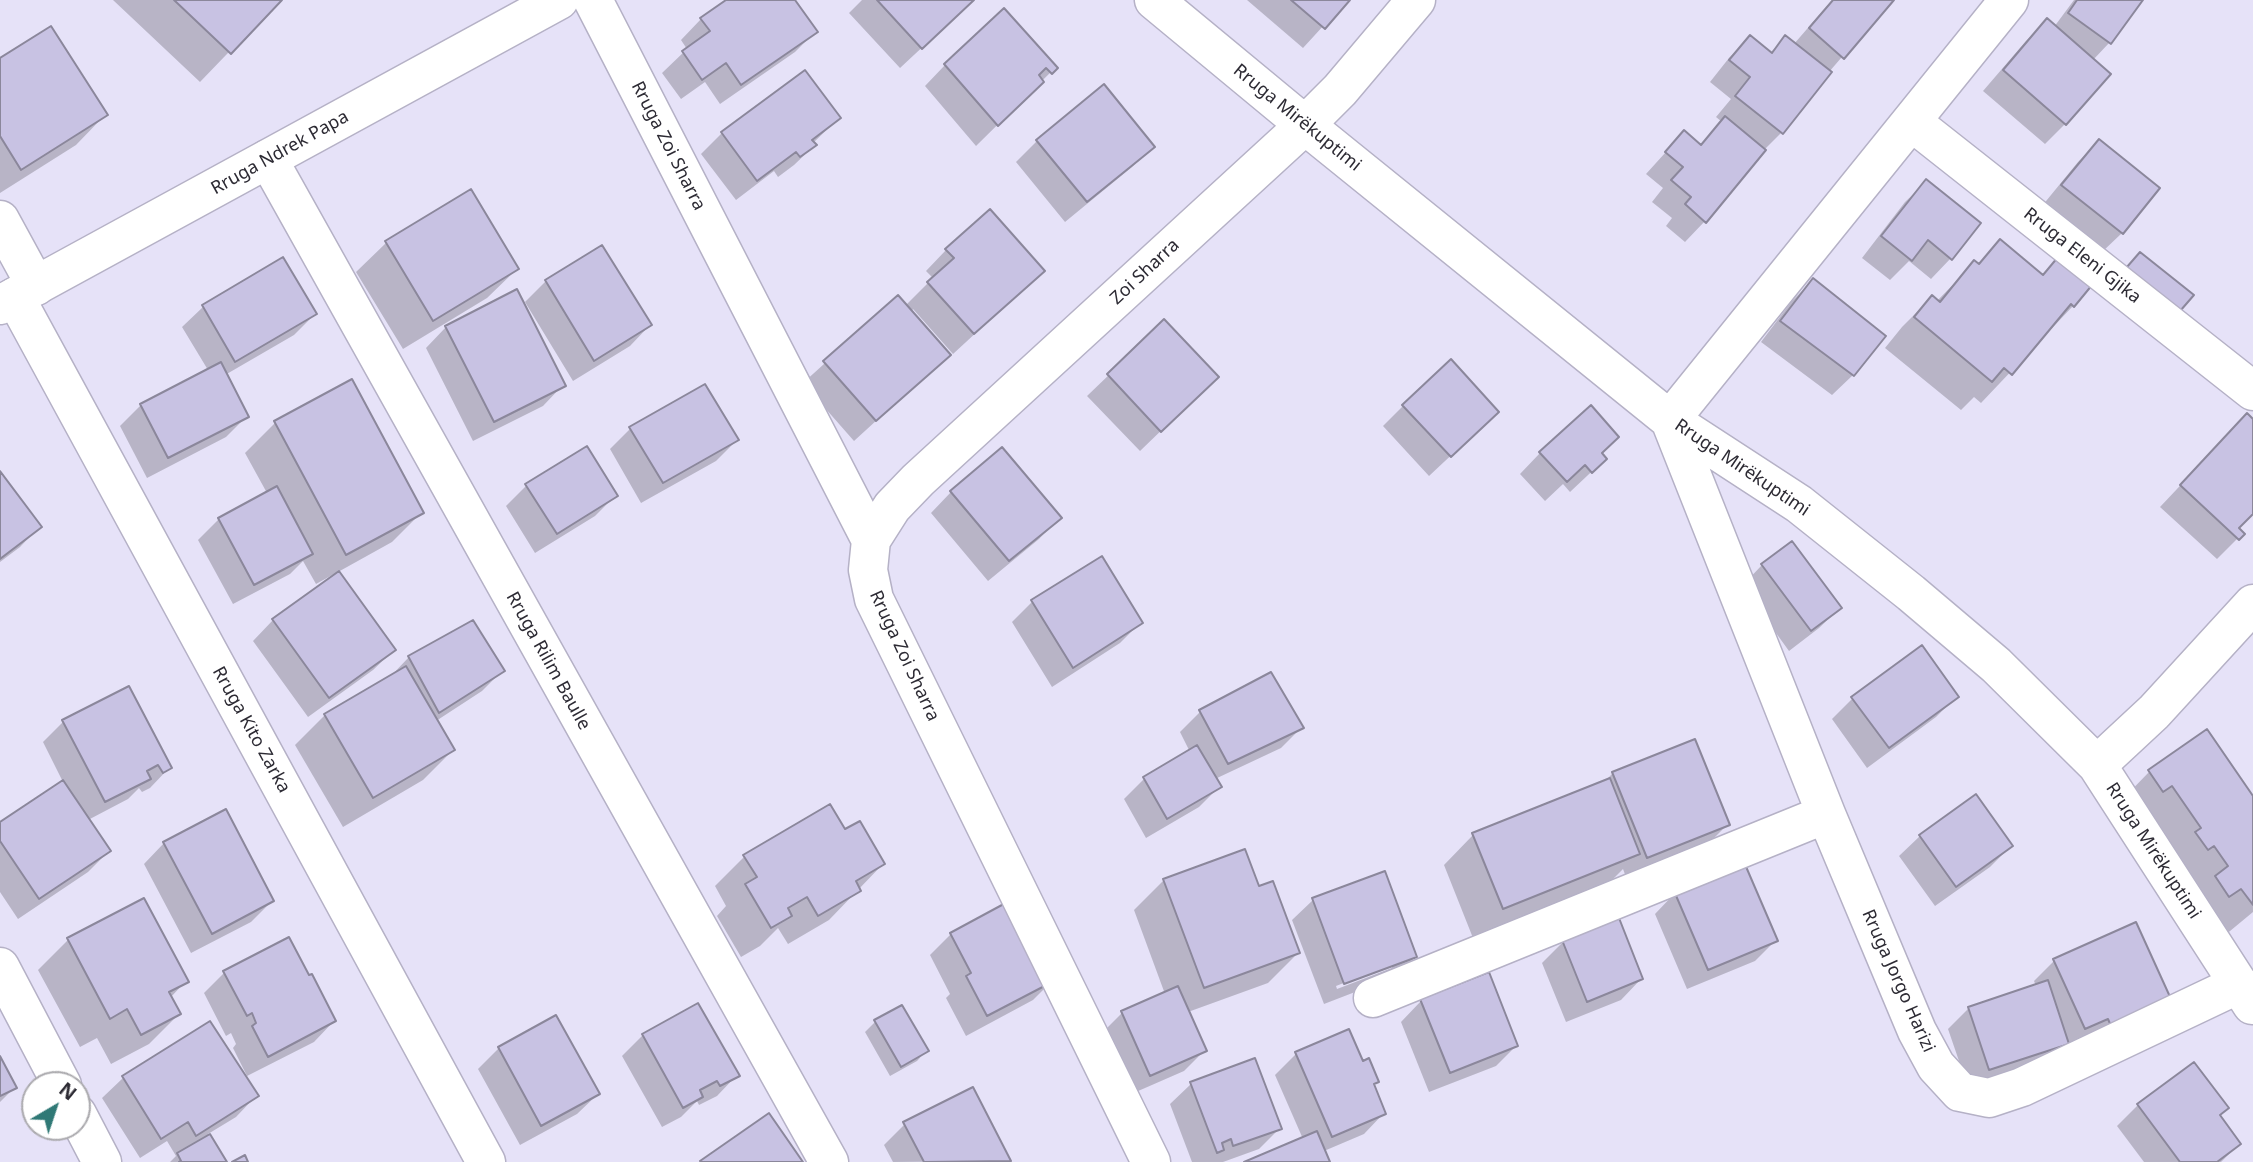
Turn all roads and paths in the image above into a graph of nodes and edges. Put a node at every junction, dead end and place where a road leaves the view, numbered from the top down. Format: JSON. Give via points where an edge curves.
{"nodes":[{"id":1,"x":559,"y":0,"type":"edge"},
{"id":2,"x":593,"y":0,"type":"edge"},
{"id":3,"x":1154,"y":0,"type":"edge"},
{"id":4,"x":1416,"y":0,"type":"edge"},
{"id":5,"x":2009,"y":0,"type":"edge"},
{"id":6,"x":1912,"y":122,"type":"junction"},
{"id":7,"x":1305,"y":125,"type":"junction"},
{"id":8,"x":268,"y":159,"type":"junction"},
{"id":9,"x":0,"y":220,"type":"edge"},
{"id":10,"x":17,"y":296,"type":"edge"},
{"id":11,"x":2253,"y":391,"type":"edge"},
{"id":12,"x":1670,"y":420,"type":"junction"},
{"id":13,"x":871,"y":540,"type":"junction"},
{"id":14,"x":2253,"y":604,"type":"edge"},
{"id":15,"x":2097,"y":765,"type":"junction"},
{"id":16,"x":1826,"y":814,"type":"junction"},
{"id":17,"x":0,"y":967,"type":"edge"},
{"id":18,"x":2246,"y":996,"type":"edge"},
{"id":19,"x":1373,"y":998,"type":"dead end"},
{"id":20,"x":55,"y":1071,"type":"edge"},
{"id":21,"x":91,"y":1141,"type":"edge"},
{"id":22,"x":102,"y":1162,"type":"edge"},
{"id":23,"x":486,"y":1162,"type":"edge"},
{"id":24,"x":829,"y":1162,"type":"edge"},
{"id":25,"x":1150,"y":1162,"type":"edge"}],
"edges":[{"from":1,"to":8,"type":"street","name":"Rruga Ndrek Papa"},
{"from":2,"to":13,"type":"street","name":"Rruga Zoi Sharra"},
{"from":3,"to":7,"type":"street","name":"Rruga Mirëkuptimi"},
{"from":4,"to":7,"type":"street","name":"Zoi Sharra"},
{"from":5,"to":6,"type":"street"},
{"from":6,"to":11,"type":"street","name":"Rruga Eleni Gjika"},
{"from":6,"to":12,"type":"street"},
{"from":7,"to":12,"type":"street","name":"Rruga Mirëkuptimi"},
{"from":7,"to":13,"type":"street","name":"Zoi Sharra","via":[[918,480],[892,507]]},
{"from":8,"to":10,"type":"street","name":"Rruga Ndrek Papa"},
{"from":8,"to":24,"type":"street","name":"Rruga Rilim Baulle"},
{"from":9,"to":10,"type":"street","name":"Rruga Kito Zarka"},
{"from":10,"to":23,"type":"street","name":"Rruga Kito Zarka"},
{"from":12,"to":15,"type":"street","name":"Rruga Mirëkuptimi","via":[[1799,504],[1901,585],[1996,665]]},
{"from":12,"to":16,"type":"street","name":"Rruga Jorgo Harizi"},
{"from":13,"to":25,"type":"street","name":"Rruga Zoi Sharra","via":[[869,570],[874,599]]},
{"from":14,"to":15,"type":"street","via":[[2154,712]]},
{"from":15,"to":18,"type":"street","name":"Rruga Mirëkuptimi"},
{"from":16,"to":18,"type":"street","name":"Rruga Jorgo Harizi","via":[[1917,1031],[1936,1066],[1960,1092],[1989,1098],[2022,1087]]},
{"from":16,"to":19,"type":"street"},
{"from":17,"to":20,"type":"street"},
{"from":21,"to":22,"type":"street"}]}
